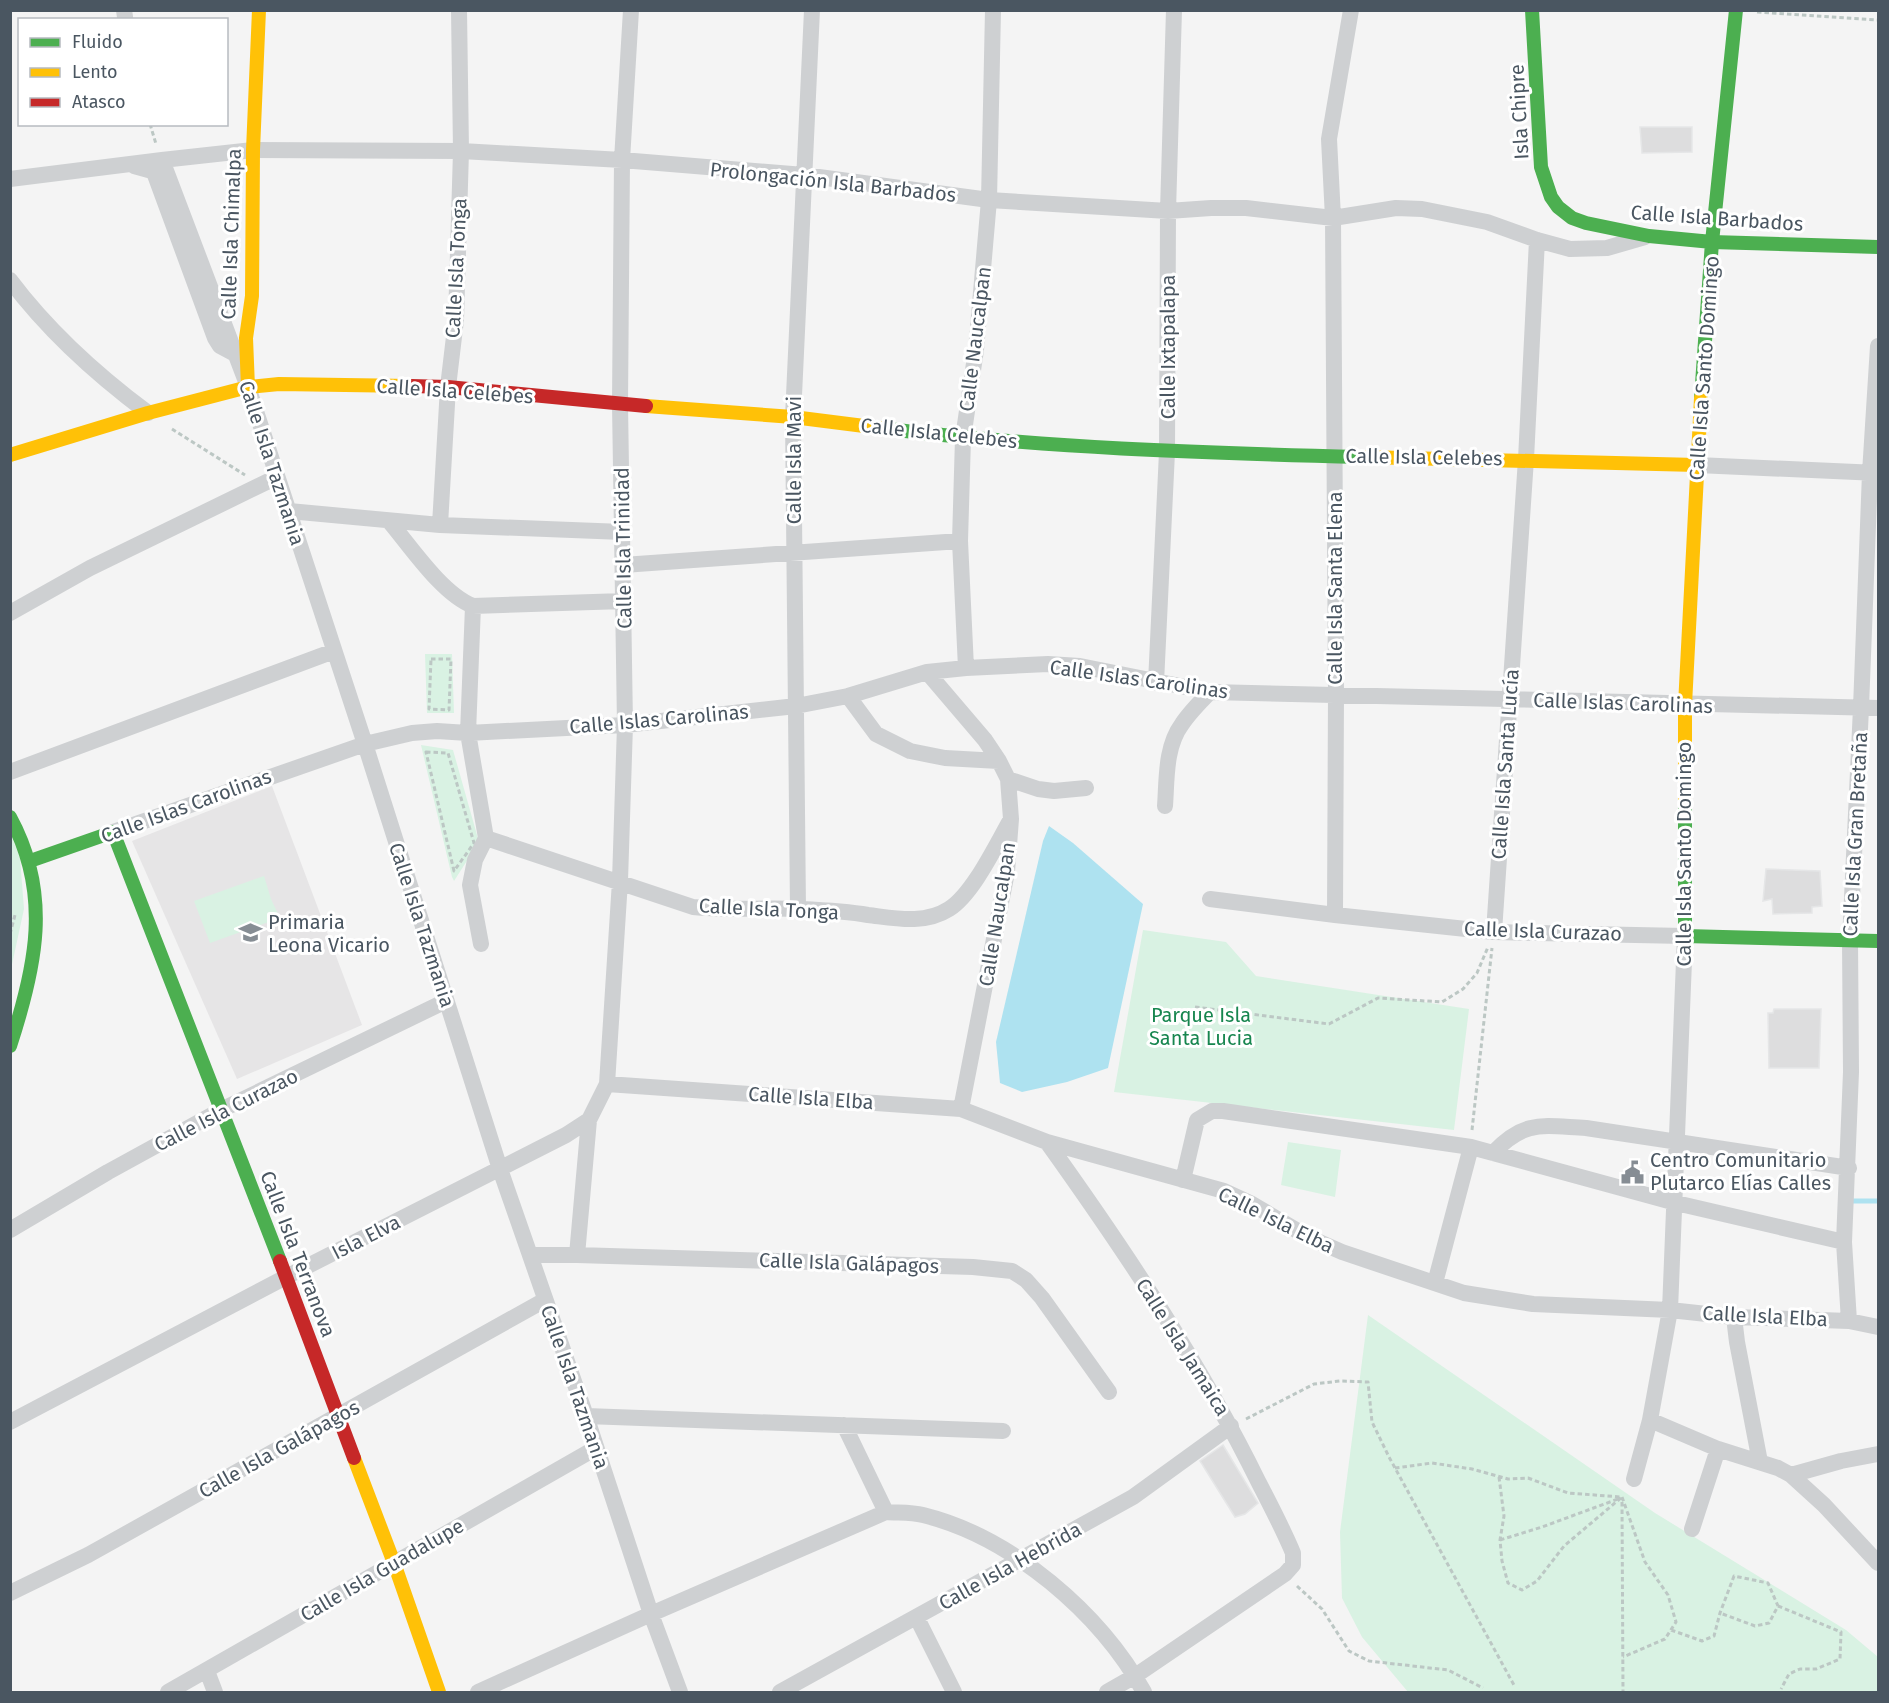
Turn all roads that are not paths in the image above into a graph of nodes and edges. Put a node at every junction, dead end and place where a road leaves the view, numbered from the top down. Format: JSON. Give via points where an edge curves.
{"nodes":[{"id":1,"x":259,"y":10,"type":"edge"},
{"id":2,"x":459,"y":10,"type":"edge"},
{"id":3,"x":631,"y":10,"type":"edge"},
{"id":4,"x":812,"y":10,"type":"edge"},
{"id":5,"x":993,"y":10,"type":"edge"},
{"id":6,"x":1174,"y":10,"type":"edge"},
{"id":7,"x":1351,"y":10,"type":"edge"},
{"id":8,"x":1532,"y":10,"type":"edge"},
{"id":9,"x":1736,"y":10,"type":"edge"},
{"id":10,"x":252,"y":150,"type":"junction"},
{"id":11,"x":461,"y":151,"type":"junction"},
{"id":12,"x":162,"y":160,"type":"junction"},
{"id":13,"x":622,"y":160,"type":"junction"},
{"id":14,"x":127,"y":164,"type":"junction"},
{"id":15,"x":804,"y":175,"type":"junction"},
{"id":16,"x":10,"y":179,"type":"edge"},
{"id":17,"x":989,"y":200,"type":"junction"},
{"id":18,"x":1558,"y":207,"type":"joint"},
{"id":19,"x":1168,"y":211,"type":"junction"},
{"id":20,"x":1332,"y":218,"type":"junction"},
{"id":21,"x":1649,"y":236,"type":"junction"},
{"id":22,"x":1537,"y":240,"type":"junction"},
{"id":23,"x":1712,"y":242,"type":"junction"},
{"id":24,"x":1878,"y":248,"type":"edge"},
{"id":25,"x":10,"y":280,"type":"edge"},
{"id":26,"x":17,"y":299,"type":"edge"},
{"id":27,"x":1878,"y":346,"type":"edge"},
{"id":28,"x":235,"y":354,"type":"junction"},
{"id":29,"x":248,"y":387,"type":"junction"},
{"id":30,"x":448,"y":387,"type":"junction"},
{"id":31,"x":620,"y":404,"type":"junction"},
{"id":32,"x":148,"y":413,"type":"junction"},
{"id":33,"x":793,"y":417,"type":"junction"},
{"id":34,"x":963,"y":438,"type":"junction"},
{"id":35,"x":1167,"y":452,"type":"junction"},
{"id":36,"x":1334,"y":454,"type":"junction"},
{"id":37,"x":10,"y":455,"type":"edge"},
{"id":38,"x":1526,"y":459,"type":"junction"},
{"id":39,"x":1697,"y":465,"type":"junction"},
{"id":40,"x":1874,"y":473,"type":"edge"},
{"id":41,"x":277,"y":477,"type":"junction"},
{"id":42,"x":289,"y":511,"type":"junction"},
{"id":43,"x":389,"y":521,"type":"junction"},
{"id":44,"x":440,"y":525,"type":"junction"},
{"id":45,"x":623,"y":532,"type":"junction"},
{"id":46,"x":960,"y":541,"type":"junction"},
{"id":47,"x":794,"y":552,"type":"junction"},
{"id":48,"x":623,"y":565,"type":"junction"},
{"id":49,"x":624,"y":602,"type":"junction"},
{"id":50,"x":473,"y":606,"type":"junction"},
{"id":51,"x":10,"y":613,"type":"edge"},
{"id":52,"x":334,"y":651,"type":"junction"},
{"id":53,"x":966,"y":668,"type":"junction"},
{"id":54,"x":927,"y":672,"type":"junction"},
{"id":55,"x":1156,"y":682,"type":"junction"},
{"id":56,"x":1210,"y":692,"type":"junction"},
{"id":57,"x":1336,"y":693,"type":"junction"},
{"id":58,"x":848,"y":696,"type":"junction"},
{"id":59,"x":1510,"y":699,"type":"junction"},
{"id":60,"x":1685,"y":705,"type":"junction"},
{"id":61,"x":796,"y":706,"type":"junction"},
{"id":62,"x":1861,"y":708,"type":"junction"},
{"id":63,"x":1878,"y":708,"type":"edge"},
{"id":64,"x":625,"y":725,"type":"junction"},
{"id":65,"x":468,"y":733,"type":"junction"},
{"id":66,"x":365,"y":744,"type":"junction"},
{"id":67,"x":999,"y":761,"type":"junction"},
{"id":68,"x":10,"y":772,"type":"edge"},
{"id":69,"x":1008,"y":779,"type":"junction"},
{"id":70,"x":1086,"y":788,"type":"dead end"},
{"id":71,"x":1165,"y":806,"type":"dead end"},
{"id":72,"x":10,"y":817,"type":"edge"},
{"id":73,"x":1011,"y":819,"type":"junction"},
{"id":74,"x":113,"y":832,"type":"junction"},
{"id":75,"x":486,"y":838,"type":"junction"},
{"id":76,"x":30,"y":861,"type":"junction"},
{"id":77,"x":620,"y":881,"type":"junction"},
{"id":78,"x":1210,"y":899,"type":"dead end"},
{"id":79,"x":798,"y":909,"type":"junction"},
{"id":80,"x":1335,"y":915,"type":"junction"},
{"id":81,"x":1494,"y":932,"type":"junction"},
{"id":82,"x":1684,"y":936,"type":"junction"},
{"id":83,"x":1850,"y":940,"type":"junction"},
{"id":84,"x":1878,"y":941,"type":"edge"},
{"id":85,"x":481,"y":944,"type":"dead end"},
{"id":86,"x":447,"y":1001,"type":"junction"},
{"id":87,"x":10,"y":1046,"type":"edge"},
{"id":88,"x":607,"y":1084,"type":"junction"},
{"id":89,"x":961,"y":1109,"type":"junction"},
{"id":90,"x":221,"y":1110,"type":"junction"},
{"id":91,"x":589,"y":1120,"type":"junction"},
{"id":92,"x":1047,"y":1142,"type":"junction"},
{"id":93,"x":1677,"y":1143,"type":"junction"},
{"id":94,"x":1470,"y":1147,"type":"junction"},
{"id":95,"x":1492,"y":1153,"type":"junction"},
{"id":96,"x":1848,"y":1168,"type":"junction"},
{"id":97,"x":500,"y":1169,"type":"junction"},
{"id":98,"x":1183,"y":1180,"type":"junction"},
{"id":99,"x":1676,"y":1203,"type":"junction"},
{"id":100,"x":10,"y":1230,"type":"edge"},
{"id":101,"x":1844,"y":1242,"type":"junction"},
{"id":102,"x":530,"y":1255,"type":"junction"},
{"id":103,"x":577,"y":1255,"type":"junction"},
{"id":104,"x":286,"y":1277,"type":"junction"},
{"id":105,"x":1435,"y":1283,"type":"junction"},
{"id":106,"x":545,"y":1300,"type":"junction"},
{"id":107,"x":1670,"y":1310,"type":"junction"},
{"id":108,"x":1734,"y":1317,"type":"junction"},
{"id":109,"x":1849,"y":1321,"type":"junction"},
{"id":110,"x":1878,"y":1327,"type":"edge"},
{"id":111,"x":1109,"y":1392,"type":"dead end"},
{"id":112,"x":586,"y":1416,"type":"junction"},
{"id":113,"x":338,"y":1417,"type":"junction"},
{"id":114,"x":1650,"y":1420,"type":"junction"},
{"id":115,"x":10,"y":1422,"type":"edge"},
{"id":116,"x":844,"y":1425,"type":"junction"},
{"id":117,"x":1231,"y":1426,"type":"junction"},
{"id":118,"x":1003,"y":1431,"type":"dead end"},
{"id":119,"x":596,"y":1448,"type":"junction"},
{"id":120,"x":1718,"y":1449,"type":"junction"},
{"id":121,"x":1878,"y":1454,"type":"edge"},
{"id":122,"x":1760,"y":1462,"type":"junction"},
{"id":123,"x":1791,"y":1475,"type":"junction"},
{"id":124,"x":1634,"y":1479,"type":"road end"},
{"id":125,"x":886,"y":1512,"type":"junction"},
{"id":126,"x":1692,"y":1529,"type":"dead end"},
{"id":127,"x":1021,"y":1560,"type":"junction"},
{"id":128,"x":394,"y":1563,"type":"junction"},
{"id":129,"x":1878,"y":1563,"type":"edge"},
{"id":130,"x":10,"y":1593,"type":"edge"},
{"id":131,"x":651,"y":1614,"type":"junction"},
{"id":132,"x":917,"y":1618,"type":"junction"},
{"id":133,"x":207,"y":1671,"type":"junction"},
{"id":134,"x":1135,"y":1676,"type":"junction"},
{"id":135,"x":168,"y":1692,"type":"edge"},
{"id":136,"x":215,"y":1692,"type":"edge"},
{"id":137,"x":439,"y":1692,"type":"edge"},
{"id":138,"x":478,"y":1692,"type":"edge"},
{"id":139,"x":680,"y":1692,"type":"edge"},
{"id":140,"x":780,"y":1692,"type":"edge"},
{"id":141,"x":954,"y":1692,"type":"edge"},
{"id":142,"x":1107,"y":1692,"type":"edge"},
{"id":143,"x":1144,"y":1692,"type":"edge"}],
"edges":[{"from":1,"to":10,"type":"street","name":"Calle Isla Chimalpa"},
{"from":2,"to":11,"type":"street","name":"Calle Isla Tonga"},
{"from":3,"to":13,"type":"street","name":"Calle Isla Trinidad"},
{"from":4,"to":15,"type":"street","name":"Calle Isla Mavi"},
{"from":5,"to":17,"type":"street","name":"Calle Naucalpan"},
{"from":6,"to":19,"type":"street","name":"Calle Ixtapalapa"},
{"from":7,"to":20,"type":"street","name":"Calle Isla Santa Elena","via":[[1329,139]]},
{"from":8,"to":18,"type":"street","name":"Isla Chipre","via":[[1541,166]]},
{"from":9,"to":23,"type":"street","name":"Calle Isla Santo Domingo"},
{"from":10,"to":11,"type":"street","name":"Prolongación Isla Barbados"},
{"from":10,"to":12,"type":"street","name":"Prolongación Isla Barbados"},
{"from":10,"to":29,"type":"street","name":"Calle Isla Chimalpa"},
{"from":11,"to":13,"type":"street","name":"Prolongación Isla Barbados"},
{"from":11,"to":30,"type":"street","name":"Calle Isla Tonga","via":[[456,320]]},
{"from":12,"to":14,"type":"street","name":"Prolongación Isla Barbados"},
{"from":12,"to":28,"type":"street","name":"Calle Isla Tazmania"},
{"from":13,"to":15,"type":"street","name":"Prolongación Isla Barbados"},
{"from":13,"to":31,"type":"street","name":"Calle Isla Trinidad"},
{"from":14,"to":16,"type":"street","name":"Prolongación Isla Barbados"},
{"from":14,"to":28,"type":"street","via":[[155,175],[214,338]]},
{"from":15,"to":17,"type":"street","name":"Prolongación Isla Barbados"},
{"from":15,"to":33,"type":"street","name":"Calle Isla Mavi"},
{"from":17,"to":19,"type":"street","name":"Prolongación Isla Barbados"},
{"from":17,"to":34,"type":"street","name":"Calle Naucalpan","via":[[976,350]]},
{"from":18,"to":21,"type":"street","name":"Calle Isla Barbados","via":[[1586,224]]},
{"from":19,"to":20,"type":"street","name":"Prolongación Isla Barbados","via":[[1246,208]]},
{"from":19,"to":35,"type":"street","name":"Calle Ixtapalapa"},
{"from":20,"to":22,"type":"street","name":"Prolongación Isla Barbados","via":[[1422,208],[1487,222]]},
{"from":20,"to":36,"type":"street","name":"Calle Isla Santa Elena"},
{"from":21,"to":22,"type":"street","name":"Prolongación Isla Barbados","via":[[1589,250]]},
{"from":21,"to":23,"type":"street","name":"Calle Isla Barbados"},
{"from":22,"to":38,"type":"street","name":"Calle Isla Santa Lucía"},
{"from":23,"to":24,"type":"street","name":"Calle Isla Barbados"},
{"from":23,"to":39,"type":"street","name":"Calle Isla Santo Domingo"},
{"from":25,"to":26,"type":"street"},
{"from":26,"to":32,"type":"street","via":[[106,382]]},
{"from":27,"to":40,"type":"street","name":"Calle Isla Gran Bretaña"},
{"from":28,"to":29,"type":"street","name":"Calle Isla Tazmania"},
{"from":29,"to":30,"type":"street","name":"Calle Isla Celebes"},
{"from":29,"to":32,"type":"street","name":"Calle Isla Celebes"},
{"from":29,"to":41,"type":"street","name":"Calle Isla Tazmania"},
{"from":30,"to":31,"type":"street","name":"Calle Isla Celebes"},
{"from":30,"to":44,"type":"street","name":"Calle Isla Tonga"},
{"from":31,"to":33,"type":"street","name":"Calle Isla Celebes"},
{"from":31,"to":45,"type":"street","name":"Calle Isla Trinidad"},
{"from":32,"to":37,"type":"street","name":"Calle Isla Celebes"},
{"from":33,"to":34,"type":"street","name":"Calle Isla Celebes"},
{"from":33,"to":47,"type":"street","name":"Calle Isla Mavi"},
{"from":34,"to":35,"type":"street","name":"Calle Isla Celebes"},
{"from":34,"to":46,"type":"street","name":"Calle Naucalpan"},
{"from":35,"to":36,"type":"street","name":"Calle Isla Celebes"},
{"from":35,"to":55,"type":"street","name":"Calle Ixtapalapa"},
{"from":36,"to":38,"type":"street","name":"Calle Isla Celebes"},
{"from":36,"to":57,"type":"street","name":"Calle Isla Santa Elena"},
{"from":38,"to":39,"type":"street","name":"Calle Isla Celebes"},
{"from":38,"to":59,"type":"street","name":"Calle Isla Santa Lucía"},
{"from":39,"to":40,"type":"street","name":"Calle Isla Celebes"},
{"from":39,"to":60,"type":"street","name":"Calle Isla Santo Domingo"},
{"from":40,"to":62,"type":"street","name":"Calle Isla Gran Bretaña"},
{"from":41,"to":42,"type":"street","name":"Calle Isla Tazmania"},
{"from":41,"to":51,"type":"street","via":[[90,568]]},
{"from":42,"to":43,"type":"street"},
{"from":42,"to":52,"type":"street","name":"Calle Isla Tazmania"},
{"from":43,"to":44,"type":"street"},
{"from":43,"to":50,"type":"street","via":[[446,589]]},
{"from":44,"to":45,"type":"street"},
{"from":45,"to":48,"type":"street","name":"Calle Isla Trinidad"},
{"from":46,"to":47,"type":"street"},
{"from":46,"to":53,"type":"street","name":"Calle Naucalpan"},
{"from":47,"to":48,"type":"street"},
{"from":47,"to":61,"type":"street","name":"Calle Isla Mavi"},
{"from":48,"to":49,"type":"street","name":"Calle Isla Trinidad"},
{"from":49,"to":50,"type":"street"},
{"from":49,"to":64,"type":"street","name":"Calle Isla Trinidad"},
{"from":50,"to":65,"type":"street"},
{"from":52,"to":66,"type":"street","name":"Calle Isla Tazmania"},
{"from":52,"to":68,"type":"street"},
{"from":53,"to":54,"type":"street","name":"Calle Islas Carolinas"},
{"from":53,"to":55,"type":"street","name":"Calle Islas Carolinas","via":[[1080,666]]},
{"from":54,"to":58,"type":"street","name":"Calle Islas Carolinas"},
{"from":54,"to":67,"type":"street","name":"Calle Naucalpan"},
{"from":55,"to":56,"type":"street","name":"Calle Islas Carolinas"},
{"from":56,"to":57,"type":"street","name":"Calle Islas Carolinas"},
{"from":56,"to":71,"type":"street","via":[[1181,725],[1173,741]]},
{"from":57,"to":59,"type":"street","name":"Calle Islas Carolinas"},
{"from":57,"to":80,"type":"street","name":"Calle Isla Santa Elena"},
{"from":58,"to":61,"type":"street","name":"Calle Islas Carolinas"},
{"from":58,"to":67,"type":"street","via":[[876,734],[910,751],[945,758]]},
{"from":59,"to":60,"type":"street","name":"Calle Islas Carolinas"},
{"from":59,"to":81,"type":"street","name":"Calle Isla Santa Lucía"},
{"from":60,"to":62,"type":"street","name":"Calle Islas Carolinas"},
{"from":60,"to":82,"type":"street","name":"Calle Isla Santo Domingo"},
{"from":61,"to":64,"type":"street","name":"Calle Islas Carolinas"},
{"from":61,"to":79,"type":"street","name":"Calle Isla Mavi"},
{"from":62,"to":63,"type":"street","name":"Calle Islas Carolinas"},
{"from":62,"to":83,"type":"street","name":"Calle Isla Gran Bretaña"},
{"from":64,"to":65,"type":"street","name":"Calle Islas Carolinas"},
{"from":64,"to":77,"type":"street","name":"Calle Isla Trinidad"},
{"from":65,"to":66,"type":"street","name":"Calle Islas Carolinas","via":[[412,733]]},
{"from":65,"to":75,"type":"street"},
{"from":66,"to":74,"type":"street","name":"Calle Islas Carolinas"},
{"from":66,"to":86,"type":"street","name":"Calle Isla Tazmania"},
{"from":67,"to":69,"type":"street","name":"Calle Naucalpan"},
{"from":69,"to":70,"type":"street","via":[[1054,791]]},
{"from":69,"to":73,"type":"street","name":"Calle Naucalpan"},
{"from":72,"to":76,"type":"street"},
{"from":73,"to":79,"type":"street","name":"Calle Isla Tonga","via":[[968,892],[948,910],[923,919],[889,919]]},
{"from":73,"to":89,"type":"street","name":"Calle Naucalpan","via":[[1007,872]]},
{"from":74,"to":76,"type":"street","name":"Calle Islas Carolinas"},
{"from":74,"to":90,"type":"street","name":"Calle Isla Terranova"},
{"from":75,"to":77,"type":"street","name":"Calle Isla Tonga"},
{"from":75,"to":85,"type":"street","via":[[475,860],[470,885]]},
{"from":76,"to":87,"type":"street","via":[[35,890],[35,939],[25,999]]},
{"from":77,"to":79,"type":"street","name":"Calle Isla Tonga","via":[[693,907]]},
{"from":77,"to":88,"type":"street","name":"Calle Isla Trinidad"},
{"from":78,"to":80,"type":"street","name":"Calle Isla Curazao"},
{"from":80,"to":81,"type":"street","name":"Calle Isla Curazao"},
{"from":81,"to":82,"type":"street","name":"Calle Isla Curazao"},
{"from":82,"to":83,"type":"street","name":"Calle Isla Curazao"},
{"from":82,"to":93,"type":"street","name":"Calle Isla Santo Domingo"},
{"from":83,"to":84,"type":"street","name":"Calle Isla Curazao"},
{"from":83,"to":96,"type":"street","name":"Calle Isla Gran Bretaña"},
{"from":86,"to":90,"type":"street","name":"Calle Isla Curazao"},
{"from":86,"to":97,"type":"street","name":"Calle Isla Tazmania"},
{"from":88,"to":89,"type":"street","name":"Calle Isla Elba"},
{"from":88,"to":91,"type":"street","name":"Isla Elva"},
{"from":89,"to":92,"type":"street","name":"Calle Isla Elba"},
{"from":90,"to":100,"type":"street","name":"Calle Isla Curazao"},
{"from":90,"to":104,"type":"street","name":"Calle Isla Terranova"},
{"from":91,"to":97,"type":"street","name":"Isla Elva"},
{"from":91,"to":103,"type":"street"},
{"from":92,"to":98,"type":"street","name":"Calle Isla Elba"},
{"from":92,"to":117,"type":"street","name":"Calle Isla Jamaica","via":[[1169,1322]]},
{"from":93,"to":95,"type":"street","via":[[1586,1128],[1545,1126],[1516,1132]]},
{"from":93,"to":96,"type":"street"},
{"from":93,"to":99,"type":"street","name":"Calle Isla Santo Domingo"},
{"from":94,"to":95,"type":"street"},
{"from":94,"to":98,"type":"street","via":[[1212,1111],[1197,1120]]},
{"from":94,"to":105,"type":"street"},
{"from":95,"to":99,"type":"street"},
{"from":96,"to":101,"type":"street","name":"Calle Isla Gran Bretaña"},
{"from":97,"to":102,"type":"street","name":"Calle Isla Tazmania"},
{"from":97,"to":104,"type":"street","name":"Isla Elva"},
{"from":98,"to":105,"type":"street","name":"Calle Isla Elba","via":[[1224,1191],[1342,1252]]},
{"from":99,"to":101,"type":"street"},
{"from":99,"to":107,"type":"street","name":"Calle Isla Santo Domingo"},
{"from":101,"to":109,"type":"street","name":"Calle Isla Gran Bretaña"},
{"from":102,"to":103,"type":"street","name":"Calle Isla Galápagos"},
{"from":102,"to":106,"type":"street","name":"Calle Isla Tazmania"},
{"from":103,"to":111,"type":"street","name":"Calle Isla Galápagos","via":[[1012,1271],[1042,1298]]},
{"from":104,"to":113,"type":"street","name":"Calle Isla Terranova"},
{"from":104,"to":115,"type":"street","name":"Isla Elva"},
{"from":105,"to":107,"type":"street","name":"Calle Isla Elba","via":[[1464,1293],[1524,1303]]},
{"from":106,"to":112,"type":"street","name":"Calle Isla Tazmania"},
{"from":106,"to":113,"type":"street","name":"Calle Isla Galápagos"},
{"from":107,"to":108,"type":"street","name":"Calle Isla Elba"},
{"from":107,"to":114,"type":"street","name":"Calle Isla Santo Domingo"},
{"from":108,"to":109,"type":"street","name":"Calle Isla Elba"},
{"from":108,"to":122,"type":"street"},
{"from":109,"to":110,"type":"street","name":"Calle Isla Elba"},
{"from":112,"to":116,"type":"street"},
{"from":112,"to":119,"type":"street","name":"Calle Isla Tazmania"},
{"from":113,"to":128,"type":"street","name":"Calle Isla Terranova"},
{"from":113,"to":130,"type":"street","name":"Calle Isla Galápagos","via":[[88,1555]]},
{"from":114,"to":120,"type":"street"},
{"from":114,"to":124,"type":"street","name":"Calle Isla Santo Domingo"},
{"from":116,"to":118,"type":"street"},
{"from":116,"to":125,"type":"street"},
{"from":117,"to":127,"type":"street","name":"Calle Isla Hebrida","via":[[1133,1497]]},
{"from":117,"to":134,"type":"street","name":"Calle Isla Jamaica","via":[[1293,1553],[1289,1570]]},
{"from":119,"to":128,"type":"street","name":"Calle Isla Guadalupe"},
{"from":119,"to":131,"type":"street","name":"Calle Isla Tazmania"},
{"from":120,"to":122,"type":"street"},
{"from":120,"to":126,"type":"street"},
{"from":121,"to":123,"type":"street"},
{"from":122,"to":123,"type":"street"},
{"from":123,"to":129,"type":"street"},
{"from":125,"to":127,"type":"street","via":[[922,1515],[988,1540]]},
{"from":125,"to":131,"type":"street"},
{"from":127,"to":132,"type":"street","name":"Calle Isla Hebrida"},
{"from":127,"to":134,"type":"street","via":[[1076,1605],[1107,1637]]},
{"from":128,"to":133,"type":"street","name":"Calle Isla Guadalupe"},
{"from":128,"to":137,"type":"street","name":"Calle Isla Terranova"},
{"from":131,"to":138,"type":"street"},
{"from":131,"to":139,"type":"street","name":"Calle Isla Tazmania"},
{"from":132,"to":140,"type":"street","name":"Calle Isla Hebrida"},
{"from":132,"to":141,"type":"street"},
{"from":133,"to":135,"type":"street","name":"Calle Isla Guadalupe"},
{"from":133,"to":136,"type":"street"},
{"from":134,"to":142,"type":"street"},
{"from":134,"to":143,"type":"street"}]}
